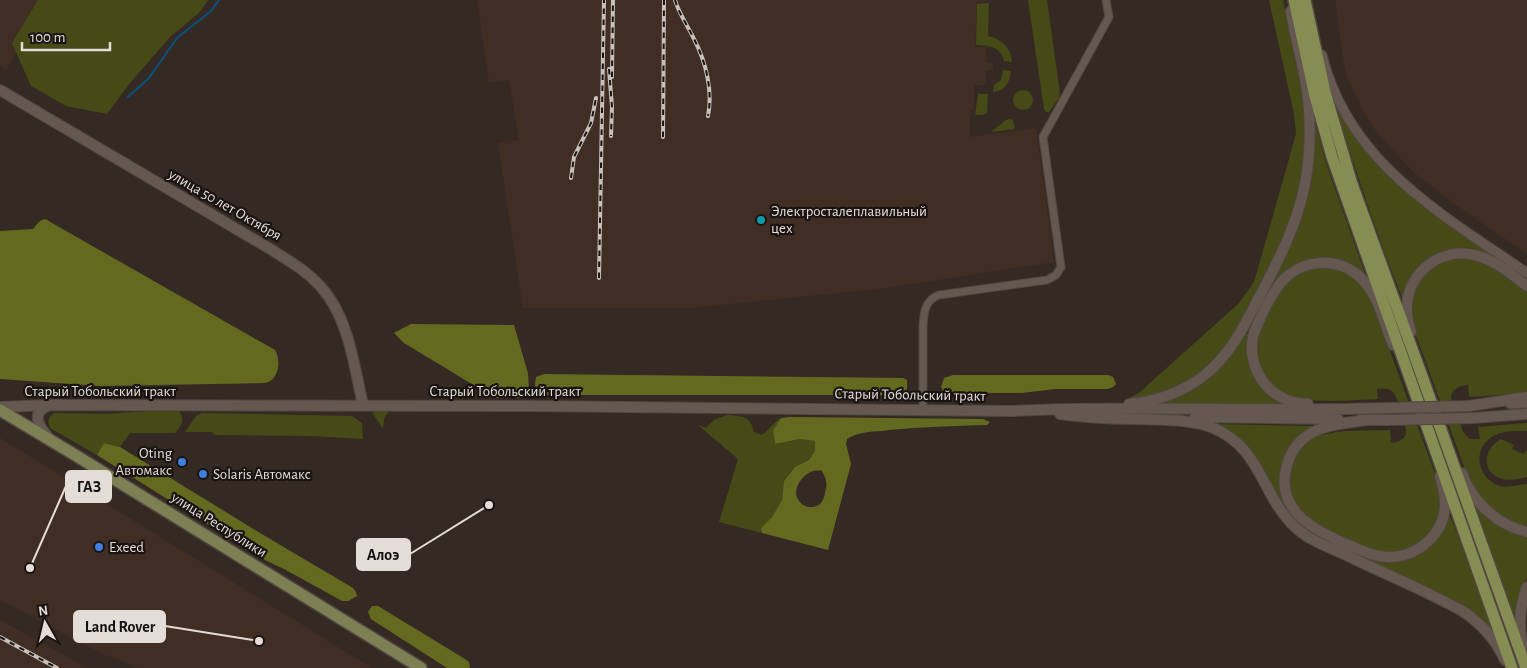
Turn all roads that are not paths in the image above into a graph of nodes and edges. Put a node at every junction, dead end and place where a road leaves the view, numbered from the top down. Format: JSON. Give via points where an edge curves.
{"nodes":[{"id":1,"x":1106,"y":0,"type":"edge"},
{"id":2,"x":1292,"y":0,"type":"edge"},
{"id":3,"x":1305,"y":0,"type":"edge"},
{"id":4,"x":1310,"y":0,"type":"edge"},
{"id":5,"x":0,"y":90,"type":"edge"},
{"id":6,"x":1527,"y":274,"type":"edge"},
{"id":7,"x":1527,"y":286,"type":"edge"},
{"id":8,"x":1410,"y":379,"type":"junction"},
{"id":9,"x":1423,"y":379,"type":"junction"},
{"id":10,"x":1527,"y":397,"type":"edge"},
{"id":11,"x":1527,"y":403,"type":"edge"},
{"id":12,"x":51,"y":405,"type":"junction"},
{"id":13,"x":363,"y":405,"type":"junction"},
{"id":14,"x":1472,"y":406,"type":"junction"},
{"id":15,"x":0,"y":408,"type":"edge"},
{"id":16,"x":1368,"y":409,"type":"junction"},
{"id":17,"x":922,"y":410,"type":"junction"},
{"id":18,"x":1058,"y":412,"type":"junction"},
{"id":19,"x":1527,"y":414,"type":"edge"},
{"id":20,"x":1367,"y":420,"type":"junction"},
{"id":21,"x":49,"y":439,"type":"junction"},
{"id":22,"x":1449,"y":451,"type":"junction"},
{"id":23,"x":1438,"y":455,"type":"junction"},
{"id":24,"x":1527,"y":532,"type":"edge"},
{"id":25,"x":1527,"y":587,"type":"edge"},
{"id":26,"x":1527,"y":658,"type":"edge"},
{"id":27,"x":421,"y":668,"type":"edge"},
{"id":28,"x":1507,"y":668,"type":"edge"},
{"id":29,"x":1512,"y":668,"type":"edge"},
{"id":30,"x":1526,"y":668,"type":"edge"}],
"edges":[{"from":1,"to":17,"type":"street","via":[[1108,17],[1043,137],[1061,267],[1047,280],[939,295],[928,302],[923,315]]},
{"from":2,"to":8,"type":"highway","via":[[1332,156]]},
{"from":2,"to":18,"type":"main road","via":[[1310,132],[1304,192],[1275,268],[1241,333],[1211,370],[1178,392],[1136,403],[1087,406]]},
{"from":3,"to":9,"type":"highway","via":[[1342,153]]},
{"from":4,"to":6,"type":"street","via":[[1332,86],[1373,154],[1422,200]]},
{"from":5,"to":13,"type":"main road","name":"улица 50 лет Октября","via":[[304,271],[325,293],[343,326]]},
{"from":7,"to":9,"type":"main road","via":[[1499,266],[1475,255],[1448,255],[1425,267],[1411,286],[1406,312]]},
{"from":8,"to":16,"type":"main road","via":[[1402,367],[1375,298],[1363,279],[1332,263],[1310,264],[1290,274],[1275,291],[1254,332],[1252,354],[1259,376],[1274,393],[1290,401]]},
{"from":8,"to":23,"type":"highway"},
{"from":9,"to":22,"type":"highway"},
{"from":10,"to":14,"type":"main road","name":"Старый Тобольский тракт"},
{"from":11,"to":14,"type":"street"},
{"from":12,"to":13,"type":"main road","name":"Старый Тобольский тракт"},
{"from":12,"to":15,"type":"main road","name":"Старый Тобольский тракт"},
{"from":12,"to":21,"type":"main road","via":[[40,411],[38,418]]},
{"from":13,"to":17,"type":"main road","name":"Старый Тобольский тракт"},
{"from":14,"to":16,"type":"main road","name":"Старый Тобольский тракт","bridge":true},
{"from":15,"to":21,"type":"main road","name":"улица Республики"},
{"from":16,"to":18,"type":"main road","name":"Старый Тобольский тракт"},
{"from":17,"to":18,"type":"main road","name":"Старый Тобольский тракт"},
{"from":18,"to":20,"type":"main road","name":"Старый Тобольский тракт"},
{"from":18,"to":28,"type":"main road","via":[[1086,418],[1177,420],[1218,431],[1248,454],[1280,508],[1299,530],[1464,612],[1494,640]]},
{"from":19,"to":20,"type":"main road","name":"Старый Тобольский тракт","bridge":true},
{"from":20,"to":23,"type":"main road","via":[[1332,425],[1312,432],[1298,443],[1286,466],[1284,482],[1293,508],[1306,523],[1330,536],[1368,554],[1387,557],[1404,556],[1423,546],[1436,532],[1445,510]]},
{"from":21,"to":27,"type":"main road","name":"улица Республики"},
{"from":22,"to":24,"type":"main road","via":[[1483,508],[1504,523]]},
{"from":22,"to":30,"type":"highway"},
{"from":23,"to":29,"type":"highway"},
{"from":25,"to":26,"type":"main road","via":[[1520,624]]}]}
